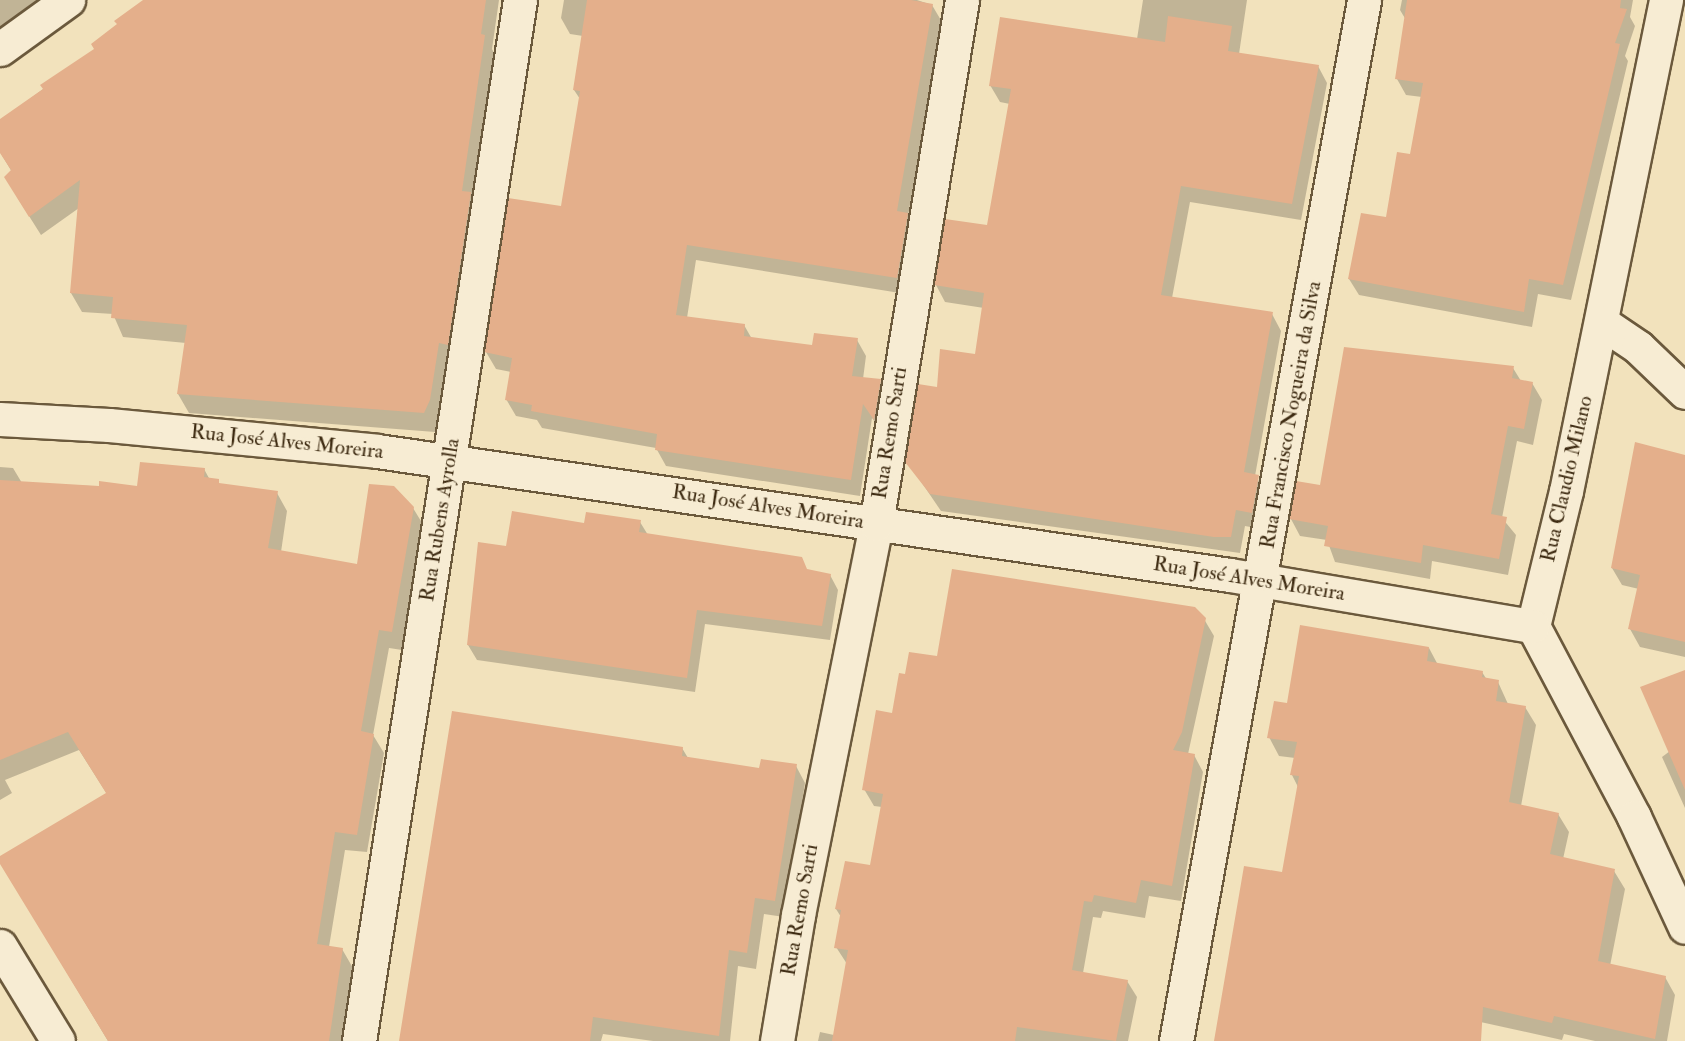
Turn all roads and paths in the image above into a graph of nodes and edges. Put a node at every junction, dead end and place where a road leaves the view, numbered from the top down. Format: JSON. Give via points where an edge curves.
{"nodes":[{"id":1,"x":68,"y":0,"type":"edge"},
{"id":2,"x":520,"y":0,"type":"edge"},
{"id":3,"x":962,"y":0,"type":"edge"},
{"id":4,"x":1364,"y":0,"type":"edge"},
{"id":5,"x":1666,"y":0,"type":"edge"},
{"id":6,"x":0,"y":49,"type":"edge"},
{"id":7,"x":1601,"y":322,"type":"junction"},
{"id":8,"x":1685,"y":392,"type":"edge"},
{"id":9,"x":0,"y":419,"type":"edge"},
{"id":10,"x":449,"y":461,"type":"junction"},
{"id":11,"x":876,"y":524,"type":"junction"},
{"id":12,"x":1262,"y":580,"type":"junction"},
{"id":13,"x":1533,"y":626,"type":"junction"},
{"id":14,"x":1685,"y":927,"type":"edge"},
{"id":15,"x":0,"y":946,"type":"edge"},
{"id":16,"x":58,"y":1041,"type":"edge"},
{"id":17,"x":359,"y":1041,"type":"edge"},
{"id":18,"x":777,"y":1041,"type":"edge"},
{"id":19,"x":1176,"y":1041,"type":"edge"}],
"edges":[{"from":1,"to":6,"type":"street"},
{"from":2,"to":10,"type":"street","name":"Rua Rubens Ayrolla"},
{"from":3,"to":11,"type":"street","name":"Rua Remo Sarti"},
{"from":4,"to":12,"type":"street","name":"Rua Francisco Nogueira da Silva"},
{"from":5,"to":7,"type":"street","name":"Rua Claudio Milano"},
{"from":7,"to":8,"type":"street","via":[[1638,347]]},
{"from":7,"to":13,"type":"street","name":"Rua Claudio Milano"},
{"from":9,"to":10,"type":"street","name":"Rua José Alves Moreira","via":[[121,426]]},
{"from":10,"to":11,"type":"street","name":"Rua José Alves Moreira"},
{"from":10,"to":17,"type":"street","name":"Rua Rubens Ayrolla"},
{"from":11,"to":12,"type":"street","name":"Rua José Alves Moreira"},
{"from":11,"to":18,"type":"street","name":"Rua Remo Sarti","via":[[798,915]]},
{"from":12,"to":13,"type":"street","name":"Rua José Alves Moreira"},
{"from":12,"to":19,"type":"street","name":"Rua Francisco Nogueira da Silva"},
{"from":13,"to":14,"type":"street","via":[[1634,817]]},
{"from":15,"to":16,"type":"street"}]}
